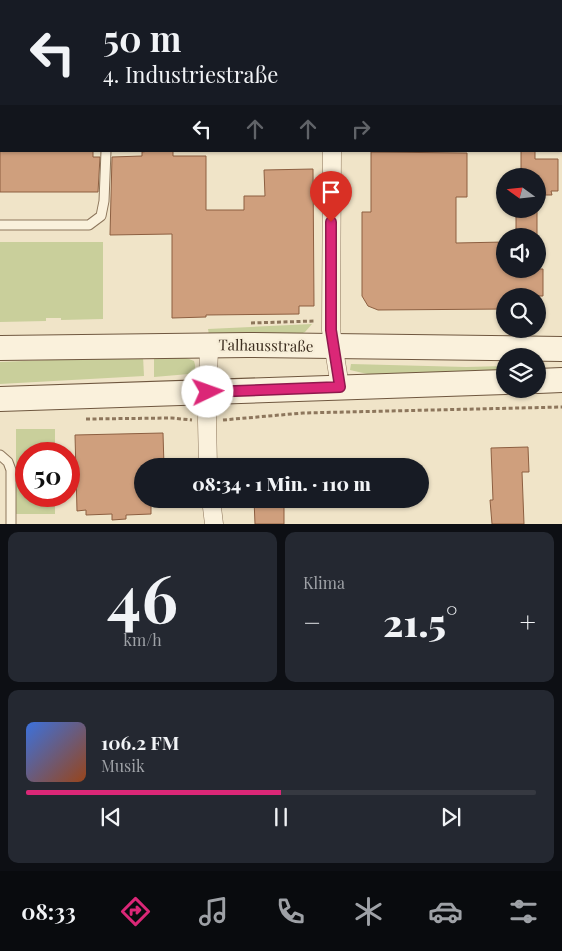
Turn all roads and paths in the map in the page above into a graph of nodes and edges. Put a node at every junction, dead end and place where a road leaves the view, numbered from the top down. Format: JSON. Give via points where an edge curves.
{"nodes":[{"id":1,"x":106,"y":152,"type":"edge"},
{"id":2,"x":332,"y":152,"type":"edge"},
{"id":3,"x":0,"y":225,"type":"edge"},
{"id":4,"x":209,"y":345,"type":"junction"},
{"id":5,"x":334,"y":346,"type":"junction"},
{"id":6,"x":0,"y":348,"type":"edge"},
{"id":7,"x":562,"y":349,"type":"edge"},
{"id":8,"x":546,"y":380,"type":"edge"},
{"id":9,"x":562,"y":380,"type":"edge"},
{"id":10,"x":496,"y":382,"type":"edge"},
{"id":11,"x":340,"y":387,"type":"junction"},
{"id":12,"x":208,"y":392,"type":"junction"},
{"id":13,"x":0,"y":398,"type":"edge"},
{"id":14,"x":562,"y":407,"type":"edge"},
{"id":15,"x":86,"y":418,"type":"dead end"},
{"id":16,"x":207,"y":421,"type":"junction"},
{"id":17,"x":0,"y":455,"type":"edge"},
{"id":18,"x":208,"y":458,"type":"edge"},
{"id":19,"x":213,"y":508,"type":"edge"},
{"id":20,"x":11,"y":524,"type":"edge"},
{"id":21,"x":214,"y":524,"type":"edge"}],
"edges":[{"from":1,"to":3,"type":"lane","via":[[101,216],[89,225]]},
{"from":2,"to":5,"type":"street","via":[[330,308]]},
{"from":4,"to":5,"type":"main road","name":"Talhausstraße"},
{"from":4,"to":6,"type":"main road","name":"Talhausstraße"},
{"from":4,"to":12,"type":"street"},
{"from":5,"to":7,"type":"main road","name":"Talhausstraße"},
{"from":5,"to":11,"type":"street"},
{"from":8,"to":9,"type":"main road"},
{"from":10,"to":11,"type":"main road"},
{"from":11,"to":12,"type":"main road"},
{"from":12,"to":13,"type":"main road"},
{"from":12,"to":16,"type":"street"},
{"from":14,"to":16,"type":"path","via":[[304,413]]},
{"from":15,"to":16,"type":"path"},
{"from":16,"to":18,"type":"street"},
{"from":17,"to":20,"type":"lane","via":[[8,462],[10,470]]},
{"from":19,"to":21,"type":"street"}]}
